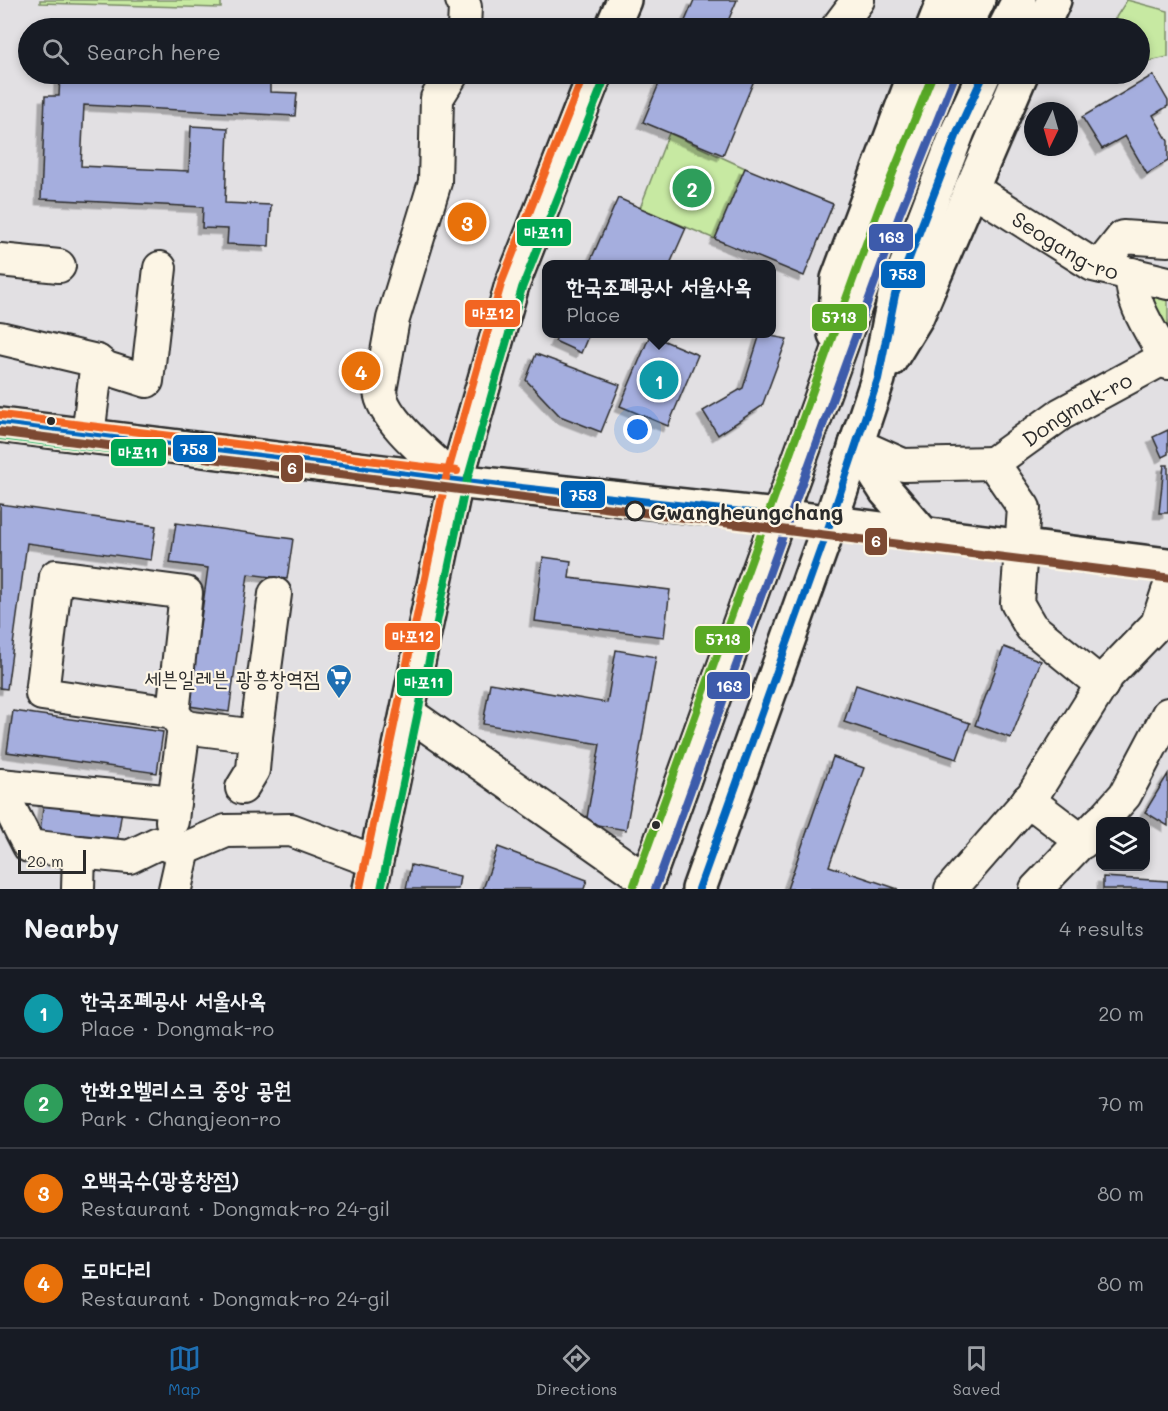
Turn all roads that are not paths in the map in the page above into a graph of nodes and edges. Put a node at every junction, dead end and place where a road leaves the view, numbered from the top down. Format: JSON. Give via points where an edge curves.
{"nodes":[{"id":1,"x":462,"y":0,"type":"edge"},
{"id":2,"x":624,"y":0,"type":"edge"},
{"id":3,"x":858,"y":0,"type":"edge"},
{"id":4,"x":944,"y":0,"type":"edge"},
{"id":5,"x":978,"y":0,"type":"edge"},
{"id":6,"x":1019,"y":0,"type":"edge"},
{"id":7,"x":1054,"y":0,"type":"edge"},
{"id":8,"x":464,"y":18,"type":"edge"},
{"id":9,"x":616,"y":18,"type":"edge"},
{"id":10,"x":844,"y":18,"type":"edge"},
{"id":11,"x":937,"y":18,"type":"edge"},
{"id":12,"x":969,"y":18,"type":"edge"},
{"id":13,"x":1010,"y":18,"type":"edge"},
{"id":14,"x":1046,"y":18,"type":"edge"},
{"id":15,"x":446,"y":84,"type":"edge"},
{"id":16,"x":591,"y":84,"type":"edge"},
{"id":17,"x":911,"y":84,"type":"edge"},
{"id":18,"x":940,"y":84,"type":"edge"},
{"id":19,"x":980,"y":84,"type":"edge"},
{"id":20,"x":1018,"y":84,"type":"edge"},
{"id":21,"x":971,"y":188,"type":"junction"},
{"id":22,"x":1168,"y":240,"type":"edge"},
{"id":23,"x":0,"y":260,"type":"edge"},
{"id":24,"x":60,"y":266,"type":"dead end"},
{"id":25,"x":1100,"y":266,"type":"junction"},
{"id":26,"x":160,"y":268,"type":"dead end"},
{"id":27,"x":1132,"y":274,"type":"junction"},
{"id":28,"x":1168,"y":283,"type":"edge"},
{"id":29,"x":0,"y":338,"type":"edge"},
{"id":30,"x":84,"y":357,"type":"junction"},
{"id":31,"x":1167,"y":359,"type":"edge"},
{"id":32,"x":833,"y":365,"type":"junction"},
{"id":33,"x":878,"y":379,"type":"junction"},
{"id":34,"x":0,"y":425,"type":"edge"},
{"id":35,"x":88,"y":436,"type":"junction"},
{"id":36,"x":856,"y":444,"type":"junction"},
{"id":37,"x":993,"y":463,"type":"junction"},
{"id":38,"x":456,"y":481,"type":"junction"},
{"id":39,"x":778,"y":516,"type":"junction"},
{"id":40,"x":830,"y":523,"type":"junction"},
{"id":41,"x":924,"y":535,"type":"junction"},
{"id":42,"x":1023,"y":547,"type":"junction"},
{"id":43,"x":1168,"y":565,"type":"edge"},
{"id":44,"x":1168,"y":591,"type":"edge"},
{"id":45,"x":275,"y":594,"type":"dead end"},
{"id":46,"x":1102,"y":685,"type":"junction"},
{"id":47,"x":407,"y":712,"type":"junction"},
{"id":48,"x":1168,"y":714,"type":"edge"},
{"id":49,"x":178,"y":720,"type":"junction"},
{"id":50,"x":256,"y":736,"type":"junction"},
{"id":51,"x":0,"y":787,"type":"edge"},
{"id":52,"x":242,"y":788,"type":"dead end"},
{"id":53,"x":1028,"y":800,"type":"junction"},
{"id":54,"x":174,"y":802,"type":"junction"},
{"id":55,"x":1095,"y":829,"type":"edge"},
{"id":56,"x":176,"y":847,"type":"junction"},
{"id":57,"x":79,"y":852,"type":"junction"},
{"id":58,"x":373,"y":876,"type":"edge"},
{"id":59,"x":646,"y":885,"type":"edge"},
{"id":60,"x":78,"y":889,"type":"edge"},
{"id":61,"x":175,"y":889,"type":"edge"},
{"id":62,"x":699,"y":889,"type":"edge"},
{"id":63,"x":951,"y":889,"type":"edge"},
{"id":64,"x":1036,"y":889,"type":"edge"}],
"edges":[{"from":1,"to":8,"type":"street"},
{"from":2,"to":9,"type":"main road"},
{"from":3,"to":10,"type":"street"},
{"from":4,"to":11,"type":"main road"},
{"from":5,"to":12,"type":"main road"},
{"from":6,"to":13,"type":"main road"},
{"from":7,"to":14,"type":"main road"},
{"from":15,"to":38,"type":"street","via":[[437,98],[435,182],[393,319],[380,391],[381,399],[402,429]]},
{"from":16,"to":38,"type":"main road","via":[[512,285]]},
{"from":17,"to":32,"type":"main road","via":[[838,279]]},
{"from":18,"to":32,"type":"main road"},
{"from":19,"to":33,"type":"main road","via":[[895,295]]},
{"from":20,"to":21,"type":"main road"},
{"from":21,"to":25,"type":"street","name":"Seogang-ro"},
{"from":21,"to":33,"type":"main road","via":[[917,316]]},
{"from":22,"to":25,"type":"street","via":[[1123,237]]},
{"from":23,"to":24,"type":"street"},
{"from":25,"to":27,"type":"street","name":"Seogang-ro"},
{"from":26,"to":30,"type":"street","via":[[147,381]]},
{"from":27,"to":28,"type":"street","name":"Seogang-ro"},
{"from":27,"to":31,"type":"street","via":[[1131,287]]},
{"from":29,"to":30,"type":"street"},
{"from":30,"to":35,"type":"street"},
{"from":31,"to":37,"type":"street","name":"Dongmak-ro","via":[[1061,414]]},
{"from":32,"to":39,"type":"main road"},
{"from":33,"to":36,"type":"main road"},
{"from":34,"to":35,"type":"main road"},
{"from":35,"to":38,"type":"main road"},
{"from":36,"to":37,"type":"street","via":[[903,465]]},
{"from":36,"to":40,"type":"main road"},
{"from":36,"to":41,"type":"main road","via":[[886,491]]},
{"from":37,"to":42,"type":"street","via":[[1024,508]]},
{"from":38,"to":39,"type":"main road"},
{"from":38,"to":47,"type":"main road"},
{"from":39,"to":40,"type":"main road"},
{"from":39,"to":59,"type":"main road"},
{"from":40,"to":41,"type":"main road"},
{"from":40,"to":62,"type":"main road"},
{"from":41,"to":42,"type":"main road"},
{"from":42,"to":43,"type":"main road"},
{"from":42,"to":46,"type":"street","via":[[1017,603],[1031,627]]},
{"from":44,"to":46,"type":"street","via":[[1157,624]]},
{"from":45,"to":50,"type":"street"},
{"from":46,"to":53,"type":"street"},
{"from":47,"to":58,"type":"main road"},
{"from":47,"to":59,"type":"street"},
{"from":48,"to":55,"type":"street","via":[[1125,795]]},
{"from":49,"to":49,"type":"street","via":[[42,694],[56,576],[186,593]]},
{"from":49,"to":50,"type":"street"},
{"from":49,"to":54,"type":"street"},
{"from":50,"to":52,"type":"street","via":[[253,770]]},
{"from":51,"to":54,"type":"street"},
{"from":51,"to":57,"type":"street","via":[[29,846]]},
{"from":53,"to":55,"type":"street"},
{"from":53,"to":63,"type":"street"},
{"from":54,"to":56,"type":"street"},
{"from":55,"to":64,"type":"street"},
{"from":56,"to":57,"type":"street","via":[[158,843],[129,857]]},
{"from":56,"to":58,"type":"street","via":[[226,831],[291,830]]},
{"from":56,"to":61,"type":"street"},
{"from":57,"to":60,"type":"street"}]}
